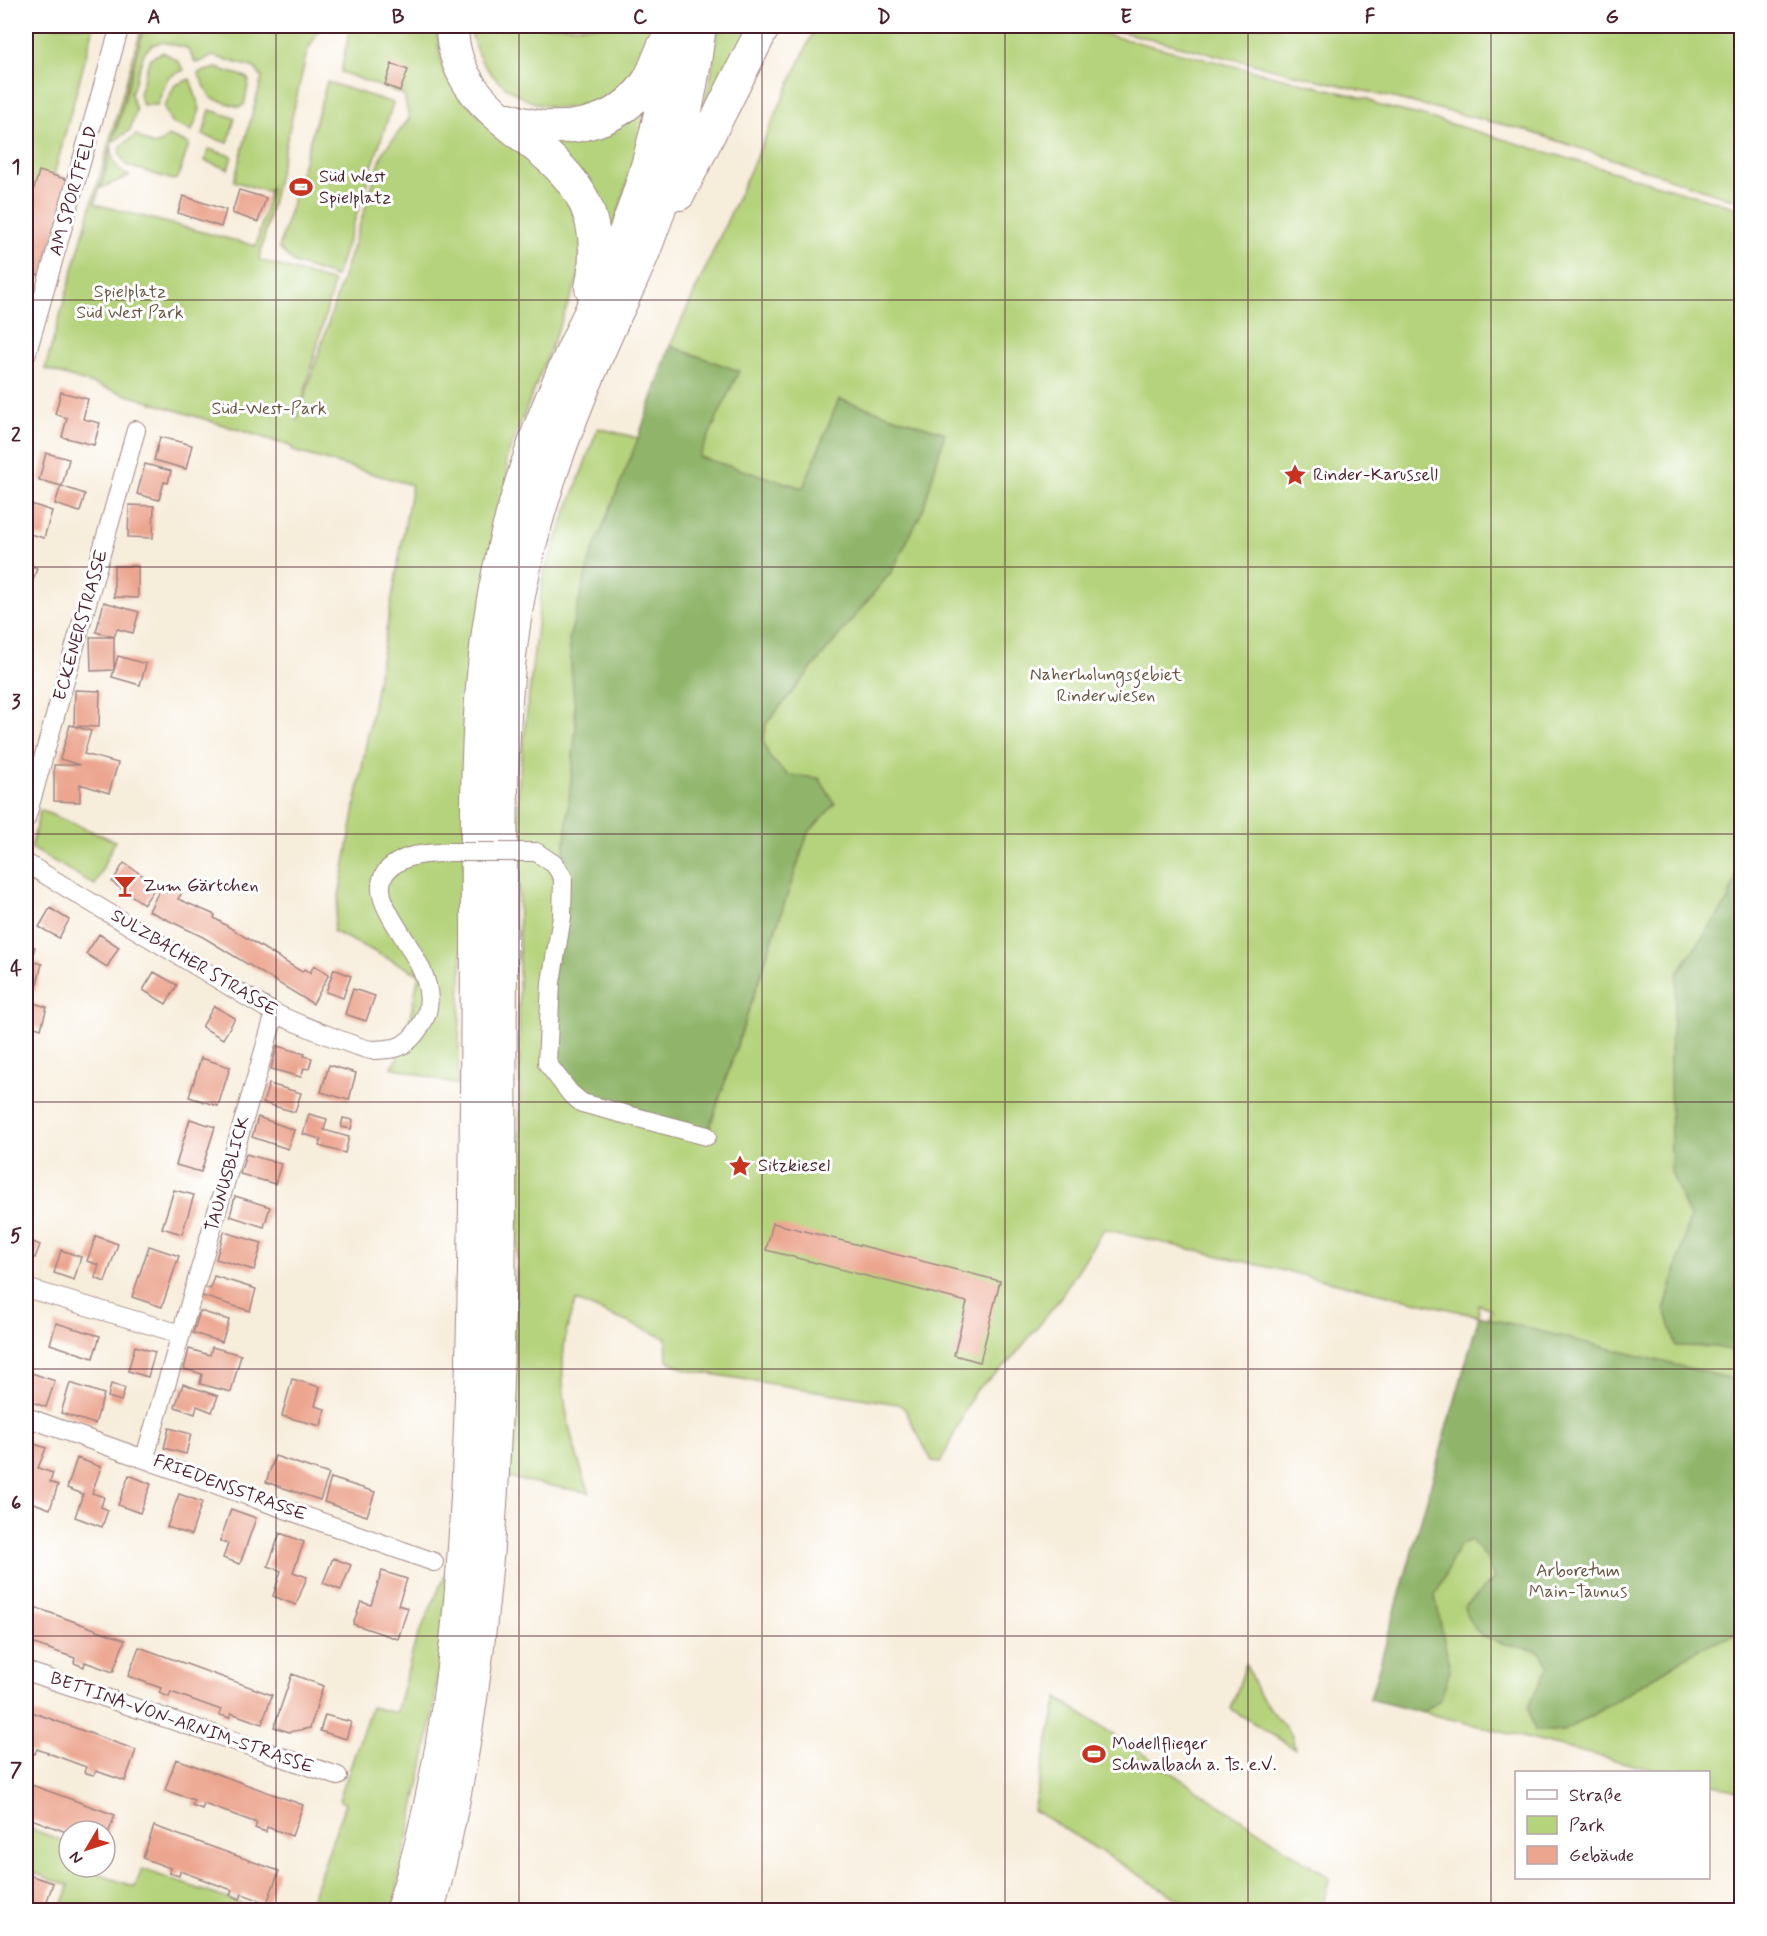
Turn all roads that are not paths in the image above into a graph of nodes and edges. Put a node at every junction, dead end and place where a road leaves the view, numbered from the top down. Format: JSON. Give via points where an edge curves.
{"nodes":[{"id":1,"x":120,"y":26,"type":"edge"},
{"id":2,"x":452,"y":26,"type":"edge"},
{"id":3,"x":674,"y":26,"type":"edge"},
{"id":4,"x":700,"y":26,"type":"edge"},
{"id":5,"x":764,"y":26,"type":"edge"},
{"id":6,"x":497,"y":114,"type":"junction"},
{"id":7,"x":637,"y":268,"type":"junction"},
{"id":8,"x":584,"y":323,"type":"junction"},
{"id":9,"x":26,"y":356,"type":"edge"},
{"id":10,"x":136,"y":430,"type":"dead end"},
{"id":11,"x":26,"y":819,"type":"edge"},
{"id":12,"x":26,"y":863,"type":"edge"},
{"id":13,"x":276,"y":1013,"type":"junction"},
{"id":14,"x":707,"y":1136,"type":"dead end"},
{"id":15,"x":26,"y":1288,"type":"edge"},
{"id":16,"x":181,"y":1334,"type":"junction"},
{"id":17,"x":26,"y":1417,"type":"edge"},
{"id":18,"x":145,"y":1457,"type":"junction"},
{"id":19,"x":434,"y":1562,"type":"dead end"},
{"id":20,"x":26,"y":1671,"type":"edge"},
{"id":21,"x":338,"y":1776,"type":"dead end"},
{"id":22,"x":402,"y":1911,"type":"edge"},
{"id":23,"x":428,"y":1911,"type":"edge"}],
"edges":[{"from":1,"to":9,"type":"street","name":"AM SPORTFELD"},
{"from":2,"to":6,"type":"highway","via":[[461,70],[476,95]]},
{"from":3,"to":6,"type":"highway","via":[[648,81],[634,99],[616,112],[564,129],[540,127]]},
{"from":3,"to":8,"type":"highway","via":[[660,120],[649,161],[626,231]]},
{"from":4,"to":7,"type":"highway","via":[[683,129],[664,199]]},
{"from":5,"to":7,"type":"highway"},
{"from":6,"to":8,"type":"highway","via":[[569,176],[583,197],[593,222],[595,269]]},
{"from":7,"to":23,"type":"highway","via":[[578,402],[547,486],[522,579],[513,631],[503,798],[498,1314],[490,1535],[484,1613],[466,1739],[448,1835]]},
{"from":8,"to":22,"type":"highway","via":[[537,433],[511,515],[494,591],[482,678],[478,732],[474,1304],[465,1536],[443,1734]]},
{"from":10,"to":11,"type":"street","name":"ECKENERSTRASSE"},
{"from":12,"to":13,"type":"street","name":"SULZBACHER STRASSE"},
{"from":13,"to":14,"type":"street","name":"SULZBACHER STRASSE","bridge":true,"via":[[370,1050],[405,1043],[426,1017],[430,991],[425,973],[394,924],[381,894],[381,881],[387,870],[406,858],[449,852],[536,852],[554,864],[563,877],[547,1063],[582,1103]]},
{"from":13,"to":16,"type":"street","name":"TAUNUSBLICK"},
{"from":15,"to":16,"type":"street"},
{"from":16,"to":18,"type":"street","name":"TAUNUSBLICK"},
{"from":17,"to":18,"type":"street","name":"FRIEDENSSTRASSE"},
{"from":18,"to":19,"type":"street","name":"FRIEDENSSTRASSE"},
{"from":20,"to":21,"type":"street","name":"BETTINA-VON-ARNIM-STRASSE"}]}
